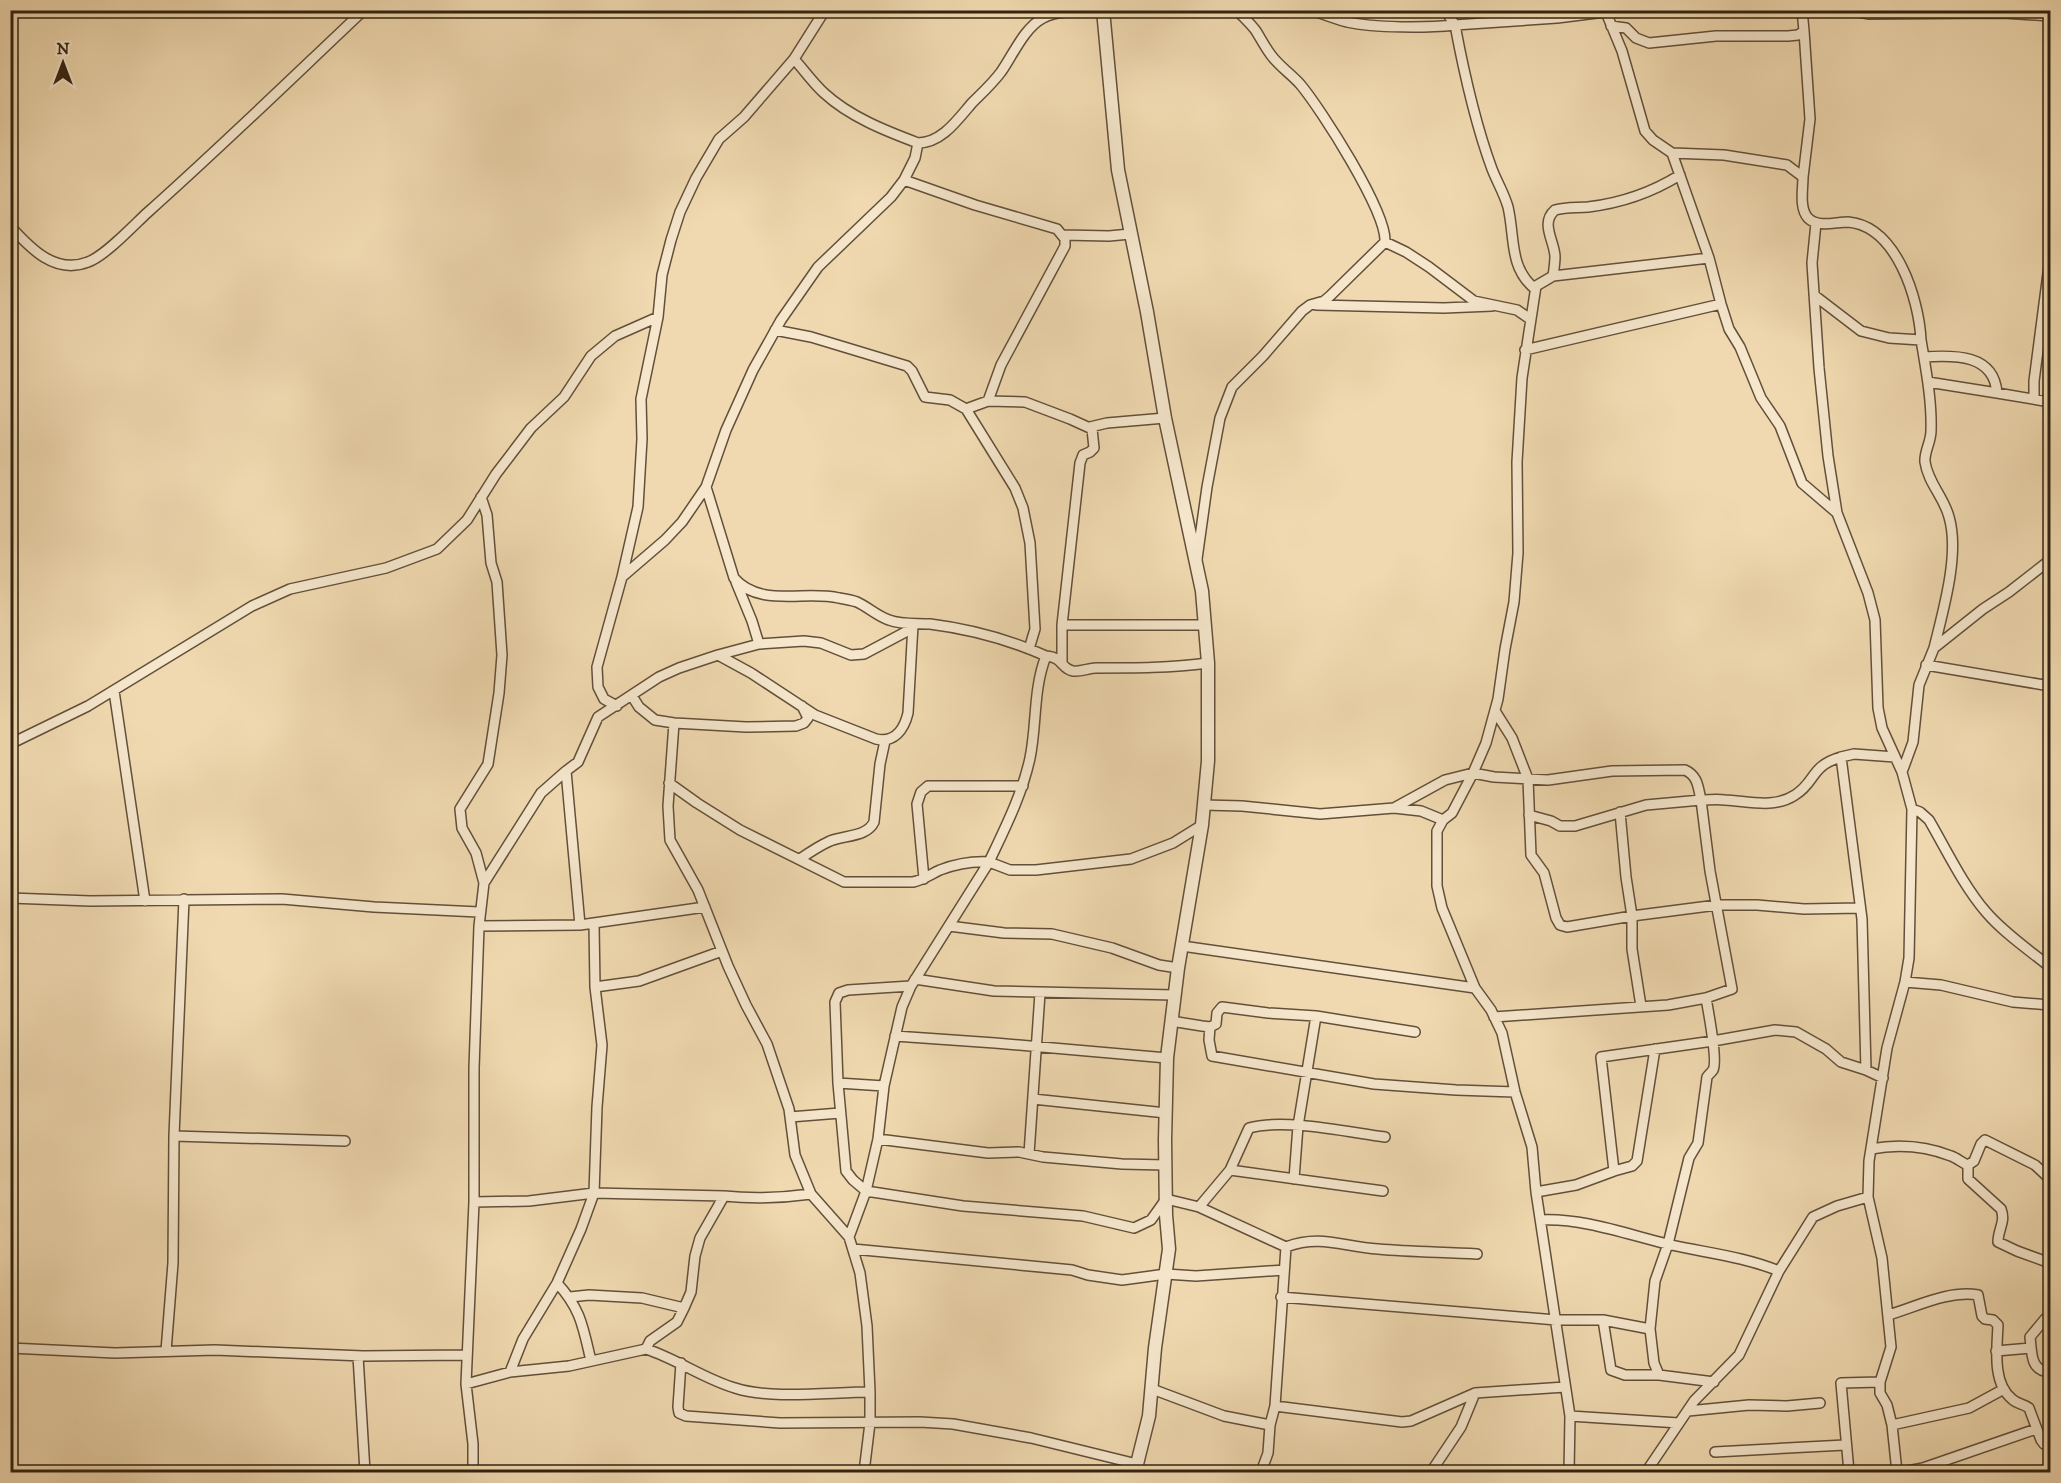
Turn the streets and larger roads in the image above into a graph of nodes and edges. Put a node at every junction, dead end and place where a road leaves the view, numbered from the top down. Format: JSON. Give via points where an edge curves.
{"nodes":[{"id":1,"x":364,"y":10,"type":"edge"},
{"id":2,"x":813,"y":10,"type":"edge"},
{"id":3,"x":825,"y":10,"type":"edge"},
{"id":4,"x":1213,"y":10,"type":"edge"},
{"id":5,"x":1224,"y":10,"type":"edge"},
{"id":6,"x":1237,"y":10,"type":"edge"},
{"id":7,"x":1311,"y":10,"type":"edge"},
{"id":8,"x":1445,"y":10,"type":"edge"},
{"id":9,"x":1802,"y":10,"type":"edge"},
{"id":10,"x":1850,"y":10,"type":"edge"},
{"id":11,"x":1103,"y":11,"type":"edge"},
{"id":12,"x":1605,"y":11,"type":"edge"},
{"id":13,"x":2050,"y":16,"type":"edge"},
{"id":14,"x":819,"y":20,"type":"junction"},
{"id":15,"x":1455,"y":25,"type":"junction"},
{"id":16,"x":1611,"y":26,"type":"junction"},
{"id":17,"x":1804,"y":31,"type":"junction"},
{"id":18,"x":794,"y":58,"type":"junction"},
{"id":19,"x":918,"y":142,"type":"junction"},
{"id":20,"x":1672,"y":153,"type":"junction"},
{"id":21,"x":1680,"y":175,"type":"junction"},
{"id":22,"x":1803,"y":177,"type":"junction"},
{"id":23,"x":904,"y":180,"type":"junction"},
{"id":24,"x":1816,"y":223,"type":"junction"},
{"id":25,"x":10,"y":226,"type":"edge"},
{"id":26,"x":1130,"y":234,"type":"junction"},
{"id":27,"x":1064,"y":235,"type":"junction"},
{"id":28,"x":1385,"y":242,"type":"junction"},
{"id":29,"x":1709,"y":258,"type":"junction"},
{"id":30,"x":2050,"y":258,"type":"edge"},
{"id":31,"x":1553,"y":276,"type":"junction"},
{"id":32,"x":1534,"y":288,"type":"junction"},
{"id":33,"x":1814,"y":295,"type":"junction"},
{"id":34,"x":1721,"y":304,"type":"junction"},
{"id":35,"x":1310,"y":305,"type":"junction"},
{"id":36,"x":1492,"y":306,"type":"junction"},
{"id":37,"x":658,"y":317,"type":"junction"},
{"id":38,"x":1530,"y":319,"type":"junction"},
{"id":39,"x":775,"y":330,"type":"junction"},
{"id":40,"x":1921,"y":340,"type":"junction"},
{"id":41,"x":1525,"y":350,"type":"junction"},
{"id":42,"x":1924,"y":357,"type":"junction"},
{"id":43,"x":1928,"y":382,"type":"junction"},
{"id":44,"x":1997,"y":393,"type":"junction"},
{"id":45,"x":2034,"y":398,"type":"junction"},
{"id":46,"x":988,"y":401,"type":"junction"},
{"id":47,"x":2050,"y":402,"type":"edge"},
{"id":48,"x":966,"y":409,"type":"junction"},
{"id":49,"x":1165,"y":418,"type":"junction"},
{"id":50,"x":1090,"y":427,"type":"junction"},
{"id":51,"x":706,"y":487,"type":"junction"},
{"id":52,"x":481,"y":497,"type":"junction"},
{"id":53,"x":1838,"y":513,"type":"junction"},
{"id":54,"x":2050,"y":560,"type":"edge"},
{"id":55,"x":1196,"y":564,"type":"junction"},
{"id":56,"x":622,"y":577,"type":"junction"},
{"id":57,"x":734,"y":578,"type":"junction"},
{"id":58,"x":1062,"y":625,"type":"junction"},
{"id":59,"x":1205,"y":625,"type":"junction"},
{"id":60,"x":913,"y":626,"type":"junction"},
{"id":61,"x":759,"y":644,"type":"junction"},
{"id":62,"x":1934,"y":648,"type":"junction"},
{"id":63,"x":1029,"y":649,"type":"junction"},
{"id":64,"x":718,"y":655,"type":"junction"},
{"id":65,"x":1046,"y":657,"type":"junction"},
{"id":66,"x":1062,"y":662,"type":"junction"},
{"id":67,"x":1208,"y":663,"type":"junction"},
{"id":68,"x":1926,"y":665,"type":"junction"},
{"id":69,"x":2050,"y":686,"type":"edge"},
{"id":70,"x":114,"y":692,"type":"junction"},
{"id":71,"x":632,"y":696,"type":"junction"},
{"id":72,"x":616,"y":706,"type":"junction"},
{"id":73,"x":802,"y":706,"type":"junction"},
{"id":74,"x":1495,"y":711,"type":"junction"},
{"id":75,"x":674,"y":723,"type":"junction"},
{"id":76,"x":885,"y":741,"type":"junction"},
{"id":77,"x":10,"y":744,"type":"edge"},
{"id":78,"x":1841,"y":757,"type":"junction"},
{"id":79,"x":1894,"y":757,"type":"junction"},
{"id":80,"x":566,"y":771,"type":"junction"},
{"id":81,"x":1902,"y":772,"type":"junction"},
{"id":82,"x":1473,"y":773,"type":"junction"},
{"id":83,"x":1528,"y":779,"type":"junction"},
{"id":84,"x":669,"y":783,"type":"junction"},
{"id":85,"x":1023,"y":786,"type":"junction"},
{"id":86,"x":1701,"y":800,"type":"junction"},
{"id":87,"x":1204,"y":805,"type":"junction"},
{"id":88,"x":1394,"y":808,"type":"junction"},
{"id":89,"x":1912,"y":809,"type":"junction"},
{"id":90,"x":1620,"y":812,"type":"junction"},
{"id":91,"x":1529,"y":815,"type":"junction"},
{"id":92,"x":1443,"y":820,"type":"junction"},
{"id":93,"x":1202,"y":825,"type":"junction"},
{"id":94,"x":800,"y":859,"type":"junction"},
{"id":95,"x":989,"y":862,"type":"junction"},
{"id":96,"x":924,"y":879,"type":"junction"},
{"id":97,"x":484,"y":883,"type":"junction"},
{"id":98,"x":10,"y":898,"type":"edge"},
{"id":99,"x":184,"y":899,"type":"junction"},
{"id":100,"x":146,"y":901,"type":"junction"},
{"id":101,"x":1717,"y":905,"type":"junction"},
{"id":102,"x":705,"y":907,"type":"junction"},
{"id":103,"x":1860,"y":908,"type":"junction"},
{"id":104,"x":479,"y":912,"type":"junction"},
{"id":105,"x":1632,"y":916,"type":"junction"},
{"id":106,"x":594,"y":924,"type":"junction"},
{"id":107,"x":479,"y":926,"type":"junction"},
{"id":108,"x":580,"y":926,"type":"junction"},
{"id":109,"x":949,"y":926,"type":"junction"},
{"id":110,"x":1182,"y":946,"type":"junction"},
{"id":111,"x":722,"y":951,"type":"junction"},
{"id":112,"x":2050,"y":967,"type":"edge"},
{"id":113,"x":1178,"y":968,"type":"junction"},
{"id":114,"x":913,"y":982,"type":"junction"},
{"id":115,"x":1905,"y":982,"type":"junction"},
{"id":116,"x":595,"y":987,"type":"junction"},
{"id":117,"x":1475,"y":988,"type":"junction"},
{"id":118,"x":1040,"y":993,"type":"junction"},
{"id":119,"x":1174,"y":995,"type":"junction"},
{"id":120,"x":1706,"y":998,"type":"junction"},
{"id":121,"x":2050,"y":1005,"type":"edge"},
{"id":122,"x":1641,"y":1006,"type":"junction"},
{"id":123,"x":1316,"y":1016,"type":"junction"},
{"id":124,"x":1494,"y":1017,"type":"junction"},
{"id":125,"x":1171,"y":1021,"type":"junction"},
{"id":126,"x":1210,"y":1027,"type":"junction"},
{"id":127,"x":1415,"y":1032,"type":"dead end"},
{"id":128,"x":896,"y":1036,"type":"junction"},
{"id":129,"x":1713,"y":1041,"type":"junction"},
{"id":130,"x":1037,"y":1047,"type":"junction"},
{"id":131,"x":1654,"y":1049,"type":"junction"},
{"id":132,"x":1167,"y":1058,"type":"junction"},
{"id":133,"x":1866,"y":1070,"type":"junction"},
{"id":134,"x":1307,"y":1071,"type":"junction"},
{"id":135,"x":1883,"y":1078,"type":"junction"},
{"id":136,"x":837,"y":1083,"type":"junction"},
{"id":137,"x":884,"y":1086,"type":"junction"},
{"id":138,"x":1515,"y":1092,"type":"junction"},
{"id":139,"x":1033,"y":1099,"type":"junction"},
{"id":140,"x":840,"y":1113,"type":"junction"},
{"id":141,"x":1166,"y":1113,"type":"junction"},
{"id":142,"x":790,"y":1117,"type":"junction"},
{"id":143,"x":1298,"y":1126,"type":"junction"},
{"id":144,"x":174,"y":1136,"type":"junction"},
{"id":145,"x":1385,"y":1137,"type":"dead end"},
{"id":146,"x":878,"y":1139,"type":"junction"},
{"id":147,"x":345,"y":1141,"type":"dead end"},
{"id":148,"x":1871,"y":1149,"type":"junction"},
{"id":149,"x":1029,"y":1154,"type":"junction"},
{"id":150,"x":1165,"y":1165,"type":"junction"},
{"id":151,"x":1968,"y":1165,"type":"junction"},
{"id":152,"x":1230,"y":1170,"type":"junction"},
{"id":153,"x":1614,"y":1171,"type":"junction"},
{"id":154,"x":1294,"y":1179,"type":"junction"},
{"id":155,"x":2050,"y":1179,"type":"edge"},
{"id":156,"x":867,"y":1191,"type":"junction"},
{"id":157,"x":1383,"y":1191,"type":"dead end"},
{"id":158,"x":1536,"y":1192,"type":"junction"},
{"id":159,"x":594,"y":1193,"type":"junction"},
{"id":160,"x":811,"y":1194,"type":"junction"},
{"id":161,"x":724,"y":1196,"type":"junction"},
{"id":162,"x":1868,"y":1197,"type":"junction"},
{"id":163,"x":1166,"y":1199,"type":"junction"},
{"id":164,"x":474,"y":1202,"type":"junction"},
{"id":165,"x":1199,"y":1207,"type":"junction"},
{"id":166,"x":1540,"y":1220,"type":"junction"},
{"id":167,"x":849,"y":1237,"type":"junction"},
{"id":168,"x":1668,"y":1244,"type":"junction"},
{"id":169,"x":1286,"y":1247,"type":"junction"},
{"id":170,"x":853,"y":1249,"type":"junction"},
{"id":171,"x":1477,"y":1254,"type":"dead end"},
{"id":172,"x":2050,"y":1263,"type":"edge"},
{"id":173,"x":1284,"y":1270,"type":"junction"},
{"id":174,"x":1779,"y":1271,"type":"junction"},
{"id":175,"x":1166,"y":1274,"type":"junction"},
{"id":176,"x":557,"y":1282,"type":"junction"},
{"id":177,"x":570,"y":1297,"type":"junction"},
{"id":178,"x":1281,"y":1297,"type":"junction"},
{"id":179,"x":684,"y":1308,"type":"junction"},
{"id":180,"x":1888,"y":1315,"type":"junction"},
{"id":181,"x":2050,"y":1318,"type":"edge"},
{"id":182,"x":1556,"y":1320,"type":"junction"},
{"id":183,"x":1603,"y":1320,"type":"junction"},
{"id":184,"x":1650,"y":1329,"type":"junction"},
{"id":185,"x":10,"y":1348,"type":"edge"},
{"id":186,"x":646,"y":1348,"type":"junction"},
{"id":187,"x":2031,"y":1348,"type":"junction"},
{"id":188,"x":1996,"y":1351,"type":"junction"},
{"id":189,"x":166,"y":1352,"type":"junction"},
{"id":190,"x":466,"y":1355,"type":"junction"},
{"id":191,"x":358,"y":1356,"type":"junction"},
{"id":192,"x":591,"y":1361,"type":"junction"},
{"id":193,"x":681,"y":1363,"type":"junction"},
{"id":194,"x":510,"y":1372,"type":"junction"},
{"id":195,"x":2050,"y":1372,"type":"edge"},
{"id":196,"x":1659,"y":1375,"type":"junction"},
{"id":197,"x":1714,"y":1382,"type":"junction"},
{"id":198,"x":1880,"y":1382,"type":"junction"},
{"id":199,"x":466,"y":1384,"type":"junction"},
{"id":200,"x":1564,"y":1387,"type":"junction"},
{"id":201,"x":1152,"y":1389,"type":"junction"},
{"id":202,"x":2004,"y":1389,"type":"junction"},
{"id":203,"x":870,"y":1392,"type":"junction"},
{"id":204,"x":1475,"y":1394,"type":"junction"},
{"id":205,"x":1820,"y":1403,"type":"dead end"},
{"id":206,"x":1275,"y":1406,"type":"junction"},
{"id":207,"x":1688,"y":1411,"type":"junction"},
{"id":208,"x":1569,"y":1416,"type":"junction"},
{"id":209,"x":870,"y":1423,"type":"junction"},
{"id":210,"x":1679,"y":1423,"type":"junction"},
{"id":211,"x":1270,"y":1425,"type":"junction"},
{"id":212,"x":1892,"y":1425,"type":"junction"},
{"id":213,"x":2036,"y":1429,"type":"junction"},
{"id":214,"x":1845,"y":1445,"type":"junction"},
{"id":215,"x":2050,"y":1445,"type":"edge"},
{"id":216,"x":1715,"y":1452,"type":"dead end"},
{"id":217,"x":1136,"y":1468,"type":"edge"},
{"id":218,"x":365,"y":1473,"type":"edge"},
{"id":219,"x":472,"y":1473,"type":"edge"},
{"id":220,"x":864,"y":1473,"type":"edge"},
{"id":221,"x":1261,"y":1473,"type":"edge"},
{"id":222,"x":1431,"y":1473,"type":"edge"},
{"id":223,"x":1569,"y":1473,"type":"edge"},
{"id":224,"x":1646,"y":1473,"type":"edge"},
{"id":225,"x":1849,"y":1473,"type":"edge"},
{"id":226,"x":1897,"y":1473,"type":"edge"},
{"id":227,"x":1903,"y":1473,"type":"edge"}],
"edges":[{"from":1,"to":25,"type":"street","via":[[171,191],[87,262],[67,265],[48,261]]},
{"from":2,"to":14,"type":"street"},
{"from":3,"to":14,"type":"street"},
{"from":4,"to":5,"type":"street"},
{"from":6,"to":28,"type":"street","via":[[1317,108],[1375,206]]},
{"from":7,"to":15,"type":"street","via":[[1363,24]]},
{"from":8,"to":15,"type":"street"},
{"from":9,"to":17,"type":"street"},
{"from":10,"to":13,"type":"street","via":[[1868,14]]},
{"from":11,"to":19,"type":"street","via":[[1042,18],[1000,74],[952,127],[930,140]]},
{"from":11,"to":26,"type":"street","via":[[1118,170]]},
{"from":12,"to":15,"type":"street"},
{"from":12,"to":16,"type":"street"},
{"from":14,"to":18,"type":"street"},
{"from":15,"to":32,"type":"street","via":[[1485,147],[1508,207],[1515,260]]},
{"from":16,"to":17,"type":"street","via":[[1626,28],[1649,43],[1716,36],[1788,36]]},
{"from":16,"to":20,"type":"street","via":[[1645,131]]},
{"from":17,"to":22,"type":"street","via":[[1810,118]]},
{"from":18,"to":19,"type":"street","via":[[842,106],[886,131]]},
{"from":18,"to":37,"type":"street","via":[[744,117],[719,139],[696,178],[671,240],[662,275]]},
{"from":19,"to":23,"type":"street"},
{"from":20,"to":21,"type":"street"},
{"from":20,"to":22,"type":"street","via":[[1724,155],[1787,165]]},
{"from":21,"to":29,"type":"street"},
{"from":21,"to":31,"type":"street","via":[[1635,197],[1556,210],[1548,225],[1555,254]]},
{"from":22,"to":24,"type":"street","via":[[1803,206],[1806,216]]},
{"from":23,"to":27,"type":"street","via":[[1057,229]]},
{"from":23,"to":39,"type":"street","via":[[818,267]]},
{"from":24,"to":33,"type":"street"},
{"from":24,"to":40,"type":"street","via":[[1858,224],[1880,238],[1897,258],[1914,295]]},
{"from":26,"to":27,"type":"street"},
{"from":26,"to":49,"type":"street"},
{"from":27,"to":46,"type":"street","via":[[1065,246],[1001,365]]},
{"from":28,"to":35,"type":"street","via":[[1330,296]]},
{"from":28,"to":36,"type":"street","via":[[1429,267],[1474,301]]},
{"from":29,"to":31,"type":"street"},
{"from":29,"to":34,"type":"street"},
{"from":30,"to":45,"type":"street"},
{"from":31,"to":32,"type":"street"},
{"from":32,"to":38,"type":"street"},
{"from":33,"to":40,"type":"street","via":[[1861,332]]},
{"from":33,"to":53,"type":"street","via":[[1828,456]]},
{"from":34,"to":41,"type":"street"},
{"from":34,"to":53,"type":"street","via":[[1729,329],[1761,398],[1779,426],[1802,483]]},
{"from":35,"to":36,"type":"street"},
{"from":35,"to":55,"type":"street","via":[[1232,387],[1220,418]]},
{"from":36,"to":38,"type":"street","via":[[1518,310]]},
{"from":37,"to":52,"type":"street","via":[[615,336],[591,356],[564,398],[531,428]]},
{"from":37,"to":56,"type":"street","via":[[641,399],[638,507]]},
{"from":38,"to":41,"type":"street"},
{"from":39,"to":48,"type":"street","via":[[907,366],[925,398],[950,400]]},
{"from":39,"to":51,"type":"street","via":[[726,430]]},
{"from":40,"to":42,"type":"street"},
{"from":41,"to":74,"type":"street","via":[[1517,462],[1514,602]]},
{"from":42,"to":43,"type":"street"},
{"from":42,"to":44,"type":"street","via":[[1964,357],[1977,361],[1994,377]]},
{"from":43,"to":44,"type":"street"},
{"from":43,"to":62,"type":"street","via":[[1931,433],[1925,462],[1952,527],[1951,571]]},
{"from":44,"to":45,"type":"street"},
{"from":45,"to":47,"type":"street"},
{"from":46,"to":48,"type":"street"},
{"from":46,"to":50,"type":"street","via":[[1025,402]]},
{"from":48,"to":63,"type":"street","via":[[1015,488],[1023,508],[1030,543],[1035,629]]},
{"from":49,"to":50,"type":"street"},
{"from":49,"to":55,"type":"street"},
{"from":50,"to":58,"type":"street","via":[[1094,448],[1083,455],[1080,464]]},
{"from":51,"to":56,"type":"street","via":[[682,522]]},
{"from":51,"to":57,"type":"street"},
{"from":52,"to":70,"type":"street","via":[[467,520],[437,549],[386,568],[290,589],[252,606]]},
{"from":52,"to":97,"type":"street","via":[[498,591],[501,672],[488,764],[460,809],[462,828],[476,853]]},
{"from":53,"to":79,"type":"street","via":[[1875,620],[1878,708]]},
{"from":54,"to":62,"type":"street"},
{"from":55,"to":59,"type":"street"},
{"from":56,"to":72,"type":"street","via":[[597,667],[598,687],[604,699]]},
{"from":57,"to":60,"type":"street","via":[[752,592],[835,597]]},
{"from":57,"to":61,"type":"street"},
{"from":58,"to":59,"type":"street"},
{"from":58,"to":66,"type":"street"},
{"from":59,"to":67,"type":"street"},
{"from":60,"to":61,"type":"street","via":[[857,655],[804,641]]},
{"from":60,"to":63,"type":"street","via":[[979,633]]},
{"from":60,"to":76,"type":"street","via":[[908,713],[893,738]]},
{"from":61,"to":64,"type":"street"},
{"from":62,"to":68,"type":"street"},
{"from":63,"to":65,"type":"street"},
{"from":64,"to":71,"type":"street","via":[[659,677]]},
{"from":64,"to":73,"type":"street"},
{"from":65,"to":66,"type":"street"},
{"from":65,"to":85,"type":"street","via":[[1040,672],[1035,727]]},
{"from":66,"to":67,"type":"street","via":[[1073,671]]},
{"from":67,"to":87,"type":"street"},
{"from":68,"to":69,"type":"street"},
{"from":68,"to":81,"type":"street","via":[[1919,685],[1913,742]]},
{"from":70,"to":77,"type":"street"},
{"from":70,"to":100,"type":"street"},
{"from":71,"to":72,"type":"street"},
{"from":71,"to":75,"type":"street","via":[[655,720]]},
{"from":72,"to":80,"type":"street","via":[[598,717],[578,762]]},
{"from":73,"to":75,"type":"street","via":[[808,718],[796,726]]},
{"from":73,"to":76,"type":"street","via":[[815,715]]},
{"from":74,"to":82,"type":"street"},
{"from":74,"to":83,"type":"street","via":[[1512,738]]},
{"from":75,"to":84,"type":"street"},
{"from":76,"to":94,"type":"street","via":[[872,827],[832,840]]},
{"from":78,"to":79,"type":"street"},
{"from":78,"to":86,"type":"street","via":[[1814,772],[1794,796],[1770,804]]},
{"from":78,"to":103,"type":"street"},
{"from":79,"to":81,"type":"street"},
{"from":80,"to":97,"type":"street","via":[[541,793]]},
{"from":80,"to":108,"type":"street"},
{"from":81,"to":89,"type":"street"},
{"from":82,"to":83,"type":"street"},
{"from":82,"to":88,"type":"street","via":[[1445,780]]},
{"from":82,"to":92,"type":"street","via":[[1452,813]]},
{"from":83,"to":86,"type":"street","via":[[1612,771],[1685,770],[1696,778]]},
{"from":83,"to":91,"type":"street"},
{"from":84,"to":94,"type":"street","via":[[740,830]]},
{"from":84,"to":102,"type":"street","via":[[670,840]]},
{"from":85,"to":95,"type":"street"},
{"from":85,"to":96,"type":"street","via":[[928,786],[921,792],[917,804]]},
{"from":86,"to":90,"type":"street","via":[[1646,805]]},
{"from":86,"to":101,"type":"street"},
{"from":87,"to":88,"type":"street","via":[[1320,814]]},
{"from":87,"to":93,"type":"street"},
{"from":88,"to":92,"type":"street","via":[[1421,811]]},
{"from":89,"to":112,"type":"street","via":[[1929,820],[1986,912]]},
{"from":89,"to":115,"type":"street","via":[[1909,958]]},
{"from":90,"to":91,"type":"street","via":[[1566,827]]},
{"from":90,"to":105,"type":"street"},
{"from":91,"to":105,"type":"street","via":[[1531,855],[1544,873],[1560,925]]},
{"from":92,"to":117,"type":"street","via":[[1437,831],[1437,886]]},
{"from":93,"to":95,"type":"street","via":[[1173,843],[1131,860],[1036,870],[1010,870]]},
{"from":93,"to":110,"type":"street"},
{"from":94,"to":96,"type":"street","via":[[844,882]]},
{"from":95,"to":96,"type":"street","via":[[964,863]]},
{"from":95,"to":109,"type":"street"},
{"from":97,"to":104,"type":"street"},
{"from":98,"to":100,"type":"street"},
{"from":99,"to":100,"type":"street"},
{"from":99,"to":104,"type":"street","via":[[282,899]]},
{"from":99,"to":144,"type":"street"},
{"from":101,"to":103,"type":"street"},
{"from":101,"to":105,"type":"street"},
{"from":101,"to":120,"type":"street","via":[[1732,989]]},
{"from":102,"to":106,"type":"street"},
{"from":102,"to":111,"type":"street"},
{"from":103,"to":133,"type":"street"},
{"from":104,"to":107,"type":"street"},
{"from":105,"to":122,"type":"street","via":[[1632,948]]},
{"from":106,"to":108,"type":"street"},
{"from":106,"to":116,"type":"street"},
{"from":107,"to":108,"type":"street"},
{"from":107,"to":164,"type":"street"},
{"from":109,"to":113,"type":"street","via":[[1052,934]]},
{"from":109,"to":114,"type":"street"},
{"from":110,"to":113,"type":"street"},
{"from":110,"to":117,"type":"street"},
{"from":111,"to":116,"type":"street","via":[[639,981]]},
{"from":111,"to":142,"type":"street","via":[[767,1044]]},
{"from":113,"to":119,"type":"street"},
{"from":114,"to":118,"type":"street"},
{"from":114,"to":128,"type":"street"},
{"from":114,"to":136,"type":"street","via":[[839,993],[835,1002]]},
{"from":115,"to":121,"type":"street"},
{"from":115,"to":135,"type":"street"},
{"from":116,"to":159,"type":"street","via":[[602,1045]]},
{"from":117,"to":124,"type":"street"},
{"from":118,"to":119,"type":"street"},
{"from":118,"to":130,"type":"street"},
{"from":119,"to":125,"type":"street"},
{"from":120,"to":122,"type":"street"},
{"from":120,"to":129,"type":"street"},
{"from":122,"to":124,"type":"street"},
{"from":123,"to":126,"type":"street","via":[[1222,1007],[1216,1024]]},
{"from":123,"to":127,"type":"street"},
{"from":123,"to":134,"type":"street"},
{"from":124,"to":138,"type":"street","via":[[1502,1033]]},
{"from":125,"to":126,"type":"street"},
{"from":125,"to":132,"type":"street"},
{"from":126,"to":134,"type":"street","via":[[1212,1056]]},
{"from":128,"to":130,"type":"street"},
{"from":128,"to":137,"type":"street"},
{"from":129,"to":131,"type":"street"},
{"from":129,"to":133,"type":"street","via":[[1770,1030],[1796,1032],[1841,1062]]},
{"from":129,"to":168,"type":"street","via":[[1714,1064],[1707,1077],[1698,1143],[1689,1158]]},
{"from":130,"to":132,"type":"street"},
{"from":130,"to":139,"type":"street"},
{"from":131,"to":153,"type":"street","via":[[1637,1161]]},
{"from":131,"to":153,"type":"street","via":[[1601,1057]]},
{"from":132,"to":141,"type":"street"},
{"from":133,"to":135,"type":"street"},
{"from":134,"to":138,"type":"street","via":[[1374,1084]]},
{"from":134,"to":143,"type":"street"},
{"from":135,"to":148,"type":"street"},
{"from":136,"to":137,"type":"street"},
{"from":136,"to":140,"type":"street"},
{"from":137,"to":146,"type":"street"},
{"from":138,"to":158,"type":"street","via":[[1532,1147]]},
{"from":139,"to":141,"type":"street"},
{"from":139,"to":149,"type":"street"},
{"from":140,"to":142,"type":"street"},
{"from":140,"to":156,"type":"street","via":[[846,1171]]},
{"from":141,"to":150,"type":"street"},
{"from":142,"to":160,"type":"street","via":[[795,1155]]},
{"from":143,"to":145,"type":"street"},
{"from":143,"to":152,"type":"street","via":[[1263,1124],[1249,1128]]},
{"from":143,"to":154,"type":"street"},
{"from":144,"to":147,"type":"street"},
{"from":144,"to":189,"type":"street","via":[[173,1263]]},
{"from":146,"to":149,"type":"street","via":[[988,1153]]},
{"from":146,"to":156,"type":"street"},
{"from":148,"to":151,"type":"street","via":[[1914,1147],[1953,1156]]},
{"from":148,"to":162,"type":"street"},
{"from":149,"to":150,"type":"street"},
{"from":150,"to":163,"type":"street"},
{"from":151,"to":155,"type":"street","via":[[1985,1140],[2035,1165]]},
{"from":151,"to":172,"type":"street","via":[[1968,1179],[2004,1215],[1998,1242]]},
{"from":152,"to":154,"type":"street"},
{"from":152,"to":165,"type":"street"},
{"from":153,"to":158,"type":"street","via":[[1576,1185]]},
{"from":154,"to":157,"type":"street"},
{"from":156,"to":163,"type":"street","via":[[963,1206],[1083,1215],[1134,1228],[1151,1220]]},
{"from":156,"to":167,"type":"street"},
{"from":158,"to":166,"type":"street"},
{"from":159,"to":161,"type":"street"},
{"from":159,"to":164,"type":"street","via":[[529,1201]]},
{"from":159,"to":176,"type":"street"},
{"from":160,"to":161,"type":"street","via":[[780,1198]]},
{"from":160,"to":167,"type":"street"},
{"from":161,"to":179,"type":"street","via":[[700,1238],[691,1292]]},
{"from":162,"to":174,"type":"street","via":[[1813,1217]]},
{"from":162,"to":180,"type":"street","via":[[1882,1258]]},
{"from":163,"to":165,"type":"street"},
{"from":163,"to":175,"type":"street"},
{"from":164,"to":190,"type":"street"},
{"from":165,"to":169,"type":"street"},
{"from":166,"to":168,"type":"street","via":[[1582,1222]]},
{"from":166,"to":182,"type":"street"},
{"from":167,"to":170,"type":"street"},
{"from":168,"to":174,"type":"street","via":[[1741,1257]]},
{"from":168,"to":184,"type":"street","via":[[1655,1281]]},
{"from":169,"to":171,"type":"street","via":[[1302,1242],[1337,1242],[1376,1249]]},
{"from":169,"to":173,"type":"street"},
{"from":170,"to":175,"type":"street","via":[[1071,1270],[1122,1280]]},
{"from":170,"to":203,"type":"street","via":[[867,1326]]},
{"from":173,"to":175,"type":"street","via":[[1196,1276]]},
{"from":173,"to":178,"type":"street"},
{"from":174,"to":197,"type":"street","via":[[1739,1355]]},
{"from":175,"to":201,"type":"street"},
{"from":176,"to":177,"type":"street"},
{"from":176,"to":194,"type":"street","via":[[523,1339]]},
{"from":177,"to":179,"type":"street","via":[[642,1298]]},
{"from":177,"to":192,"type":"street","via":[[582,1320]]},
{"from":178,"to":182,"type":"street"},
{"from":178,"to":206,"type":"street"},
{"from":179,"to":186,"type":"street","via":[[677,1322]]},
{"from":180,"to":188,"type":"street","via":[[1938,1299],[1977,1294],[1982,1316],[1998,1325]]},
{"from":180,"to":198,"type":"street","via":[[1891,1347]]},
{"from":181,"to":187,"type":"street","via":[[2030,1337]]},
{"from":182,"to":183,"type":"street"},
{"from":182,"to":200,"type":"street"},
{"from":183,"to":184,"type":"street"},
{"from":183,"to":196,"type":"street","via":[[1611,1370],[1625,1375]]},
{"from":184,"to":196,"type":"street"},
{"from":185,"to":189,"type":"street"},
{"from":186,"to":192,"type":"street"},
{"from":186,"to":193,"type":"street"},
{"from":187,"to":188,"type":"street"},
{"from":187,"to":195,"type":"street","via":[[2031,1358],[2038,1369]]},
{"from":188,"to":202,"type":"street"},
{"from":189,"to":191,"type":"street","via":[[215,1350]]},
{"from":190,"to":191,"type":"street"},
{"from":190,"to":199,"type":"street"},
{"from":191,"to":218,"type":"street"},
{"from":192,"to":194,"type":"street"},
{"from":193,"to":203,"type":"street","via":[[736,1389],[768,1394]]},
{"from":193,"to":209,"type":"street","via":[[678,1407],[679,1413],[686,1416],[780,1423]]},
{"from":194,"to":199,"type":"street"},
{"from":196,"to":197,"type":"street"},
{"from":197,"to":207,"type":"street"},
{"from":198,"to":212,"type":"street"},
{"from":198,"to":214,"type":"street","via":[[1841,1383]]},
{"from":199,"to":219,"type":"street"},
{"from":200,"to":204,"type":"street"},
{"from":200,"to":208,"type":"street"},
{"from":201,"to":211,"type":"street","via":[[1224,1416]]},
{"from":201,"to":217,"type":"street"},
{"from":202,"to":212,"type":"street","via":[[1969,1408]]},
{"from":202,"to":213,"type":"street","via":[[2010,1398],[2029,1408]]},
{"from":203,"to":209,"type":"street"},
{"from":204,"to":206,"type":"street","via":[[1402,1422]]},
{"from":204,"to":222,"type":"street","via":[[1461,1427]]},
{"from":205,"to":207,"type":"street"},
{"from":206,"to":211,"type":"street"},
{"from":207,"to":210,"type":"street"},
{"from":208,"to":210,"type":"street"},
{"from":208,"to":223,"type":"street"},
{"from":209,"to":217,"type":"street","via":[[953,1424],[1031,1438]]},
{"from":209,"to":220,"type":"street"},
{"from":210,"to":224,"type":"street"},
{"from":211,"to":221,"type":"street","via":[[1269,1453]]},
{"from":212,"to":226,"type":"street"},
{"from":213,"to":215,"type":"street","via":[[2044,1444]]},
{"from":213,"to":227,"type":"street"},
{"from":214,"to":216,"type":"street"},
{"from":214,"to":225,"type":"street"}]}
